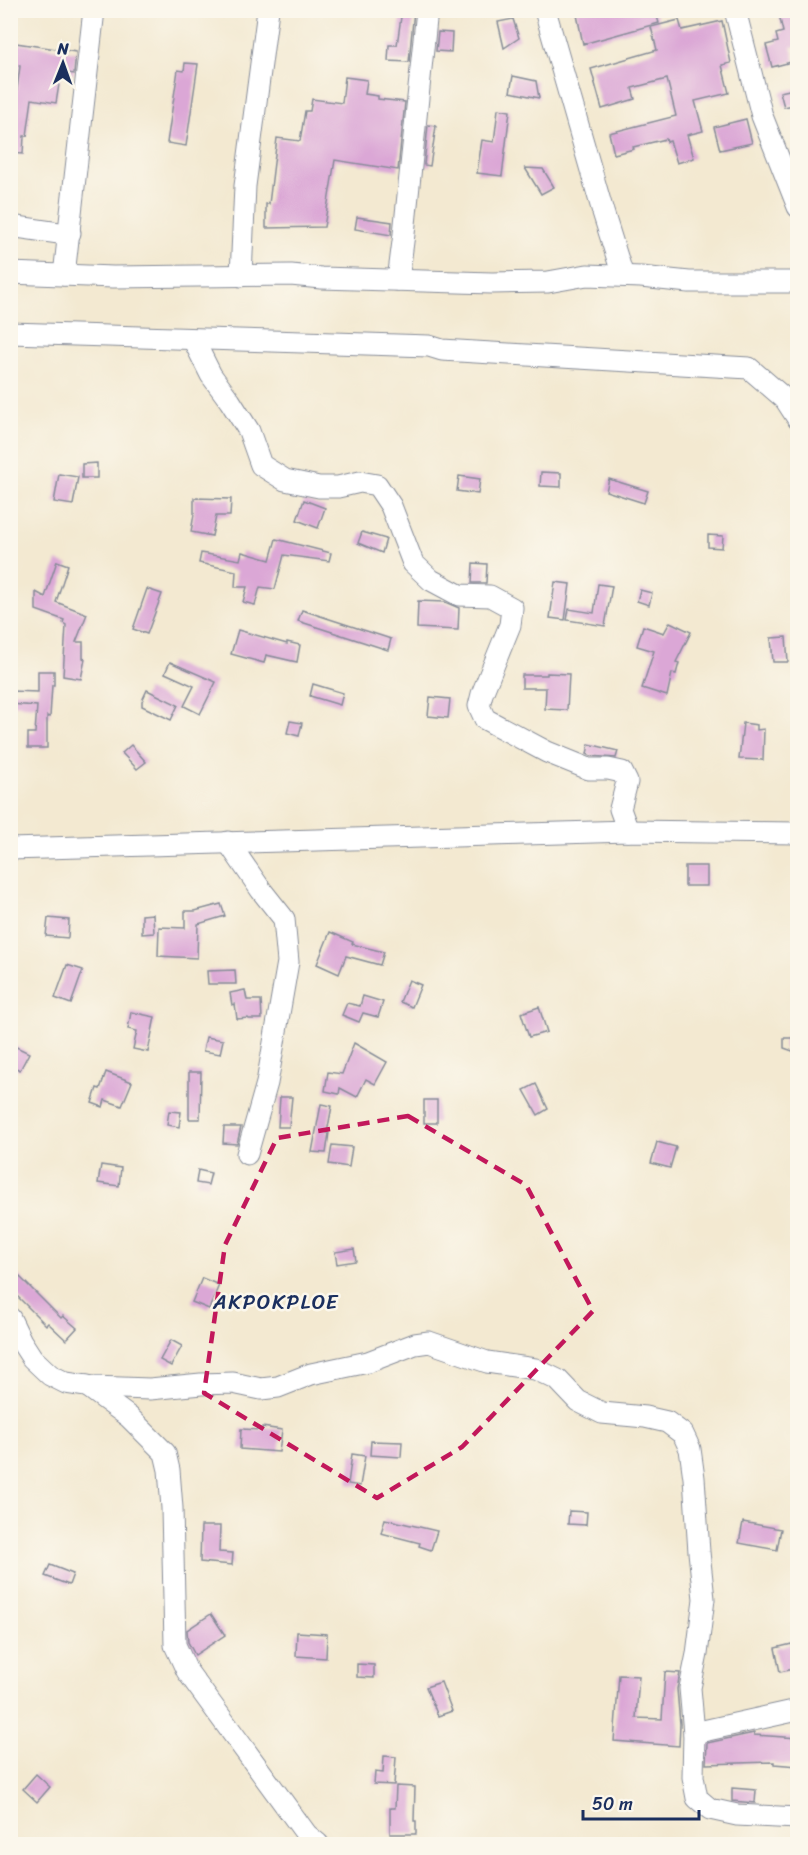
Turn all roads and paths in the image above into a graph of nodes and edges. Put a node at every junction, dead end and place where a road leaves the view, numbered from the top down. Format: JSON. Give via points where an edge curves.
{"nodes":[{"id":1,"x":94,"y":10,"type":"edge"},
{"id":2,"x":268,"y":10,"type":"edge"},
{"id":3,"x":427,"y":10,"type":"edge"},
{"id":4,"x":545,"y":10,"type":"edge"},
{"id":5,"x":735,"y":10,"type":"edge"},
{"id":6,"x":798,"y":207,"type":"edge"},
{"id":7,"x":10,"y":226,"type":"edge"},
{"id":8,"x":70,"y":233,"type":"junction"},
{"id":9,"x":10,"y":273,"type":"edge"},
{"id":10,"x":64,"y":275,"type":"junction"},
{"id":11,"x":241,"y":276,"type":"junction"},
{"id":12,"x":623,"y":276,"type":"junction"},
{"id":13,"x":398,"y":280,"type":"junction"},
{"id":14,"x":798,"y":282,"type":"edge"},
{"id":15,"x":10,"y":333,"type":"edge"},
{"id":16,"x":193,"y":339,"type":"junction"},
{"id":17,"x":798,"y":419,"type":"edge"},
{"id":18,"x":628,"y":831,"type":"junction"},
{"id":19,"x":798,"y":833,"type":"edge"},
{"id":20,"x":228,"y":843,"type":"junction"},
{"id":21,"x":10,"y":849,"type":"edge"},
{"id":22,"x":247,"y":1154,"type":"dead end"},
{"id":23,"x":10,"y":1317,"type":"edge"},
{"id":24,"x":86,"y":1386,"type":"junction"},
{"id":25,"x":798,"y":1710,"type":"edge"},
{"id":26,"x":694,"y":1733,"type":"junction"},
{"id":27,"x":798,"y":1818,"type":"edge"},
{"id":28,"x":318,"y":1845,"type":"edge"}],
"edges":[{"from":1,"to":8,"type":"street"},
{"from":2,"to":11,"type":"street","via":[[245,186]]},
{"from":3,"to":13,"type":"street"},
{"from":4,"to":12,"type":"street"},
{"from":5,"to":6,"type":"street","via":[[762,116]]},
{"from":7,"to":8,"type":"street"},
{"from":8,"to":10,"type":"street"},
{"from":9,"to":10,"type":"street"},
{"from":10,"to":11,"type":"street"},
{"from":11,"to":13,"type":"street"},
{"from":12,"to":13,"type":"street","via":[[492,283]]},
{"from":12,"to":14,"type":"street","via":[[689,282]]},
{"from":15,"to":16,"type":"street"},
{"from":16,"to":17,"type":"street","via":[[429,346],[442,350],[749,368],[785,399]]},
{"from":16,"to":18,"type":"street","via":[[211,375],[249,431],[261,465],[285,480],[319,486],[360,482],[377,486],[391,506],[413,563],[431,580],[459,595],[490,596],[512,608],[510,626],[479,706],[485,719],[547,752],[589,768],[622,772],[627,782],[620,808]]},
{"from":18,"to":19,"type":"street"},
{"from":18,"to":20,"type":"street"},
{"from":20,"to":21,"type":"street"},
{"from":20,"to":22,"type":"street","via":[[284,919],[288,962],[267,1083]]},
{"from":23,"to":24,"type":"street","via":[[32,1359],[66,1383]]},
{"from":24,"to":26,"type":"street","via":[[150,1389],[233,1383],[261,1389],[278,1387],[311,1374],[368,1362],[429,1342],[487,1362],[535,1369],[558,1380],[578,1401],[602,1413],[667,1422],[682,1434],[690,1449],[694,1478],[704,1599],[690,1688]]},
{"from":24,"to":28,"type":"street","via":[[129,1417],[165,1453],[172,1508],[175,1645],[187,1671]]},
{"from":25,"to":26,"type":"street"},
{"from":26,"to":27,"type":"street","via":[[697,1798],[710,1809],[737,1815]]}]}
